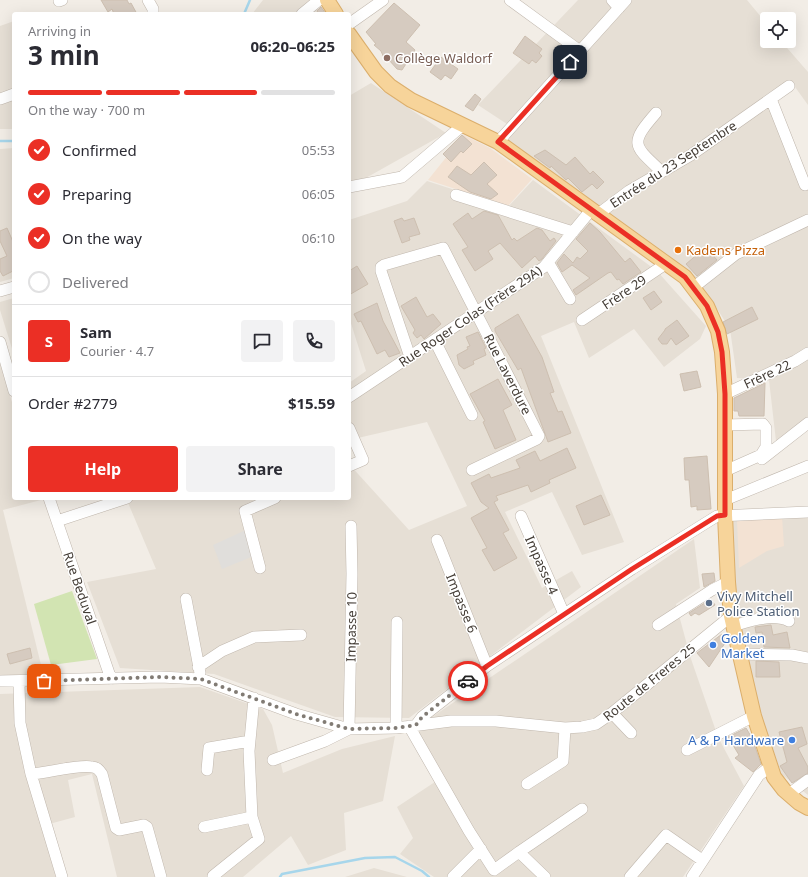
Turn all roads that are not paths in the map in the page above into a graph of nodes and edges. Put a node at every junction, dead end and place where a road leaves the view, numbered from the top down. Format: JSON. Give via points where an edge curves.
{"nodes":[{"id":1,"x":148,"y":0,"type":"edge"},
{"id":2,"x":319,"y":0,"type":"edge"},
{"id":3,"x":327,"y":0,"type":"edge"},
{"id":4,"x":383,"y":0,"type":"edge"},
{"id":5,"x":510,"y":0,"type":"edge"},
{"id":6,"x":619,"y":3,"type":"edge"},
{"id":7,"x":153,"y":12,"type":"edge"},
{"id":8,"x":304,"y":12,"type":"edge"},
{"id":9,"x":335,"y":12,"type":"edge"},
{"id":10,"x":351,"y":23,"type":"edge"},
{"id":11,"x":351,"y":37,"type":"edge"},
{"id":12,"x":580,"y":51,"type":"junction"},
{"id":13,"x":789,"y":86,"type":"dead end"},
{"id":14,"x":12,"y":95,"type":"edge"},
{"id":15,"x":0,"y":99,"type":"edge"},
{"id":16,"x":770,"y":99,"type":"junction"},
{"id":17,"x":656,"y":112,"type":"dead end"},
{"id":18,"x":463,"y":125,"type":"junction"},
{"id":19,"x":498,"y":142,"type":"junction"},
{"id":20,"x":662,"y":172,"type":"junction"},
{"id":21,"x":805,"y":184,"type":"dead end"},
{"id":22,"x":351,"y":187,"type":"edge"},
{"id":23,"x":456,"y":195,"type":"dead end"},
{"id":24,"x":594,"y":212,"type":"junction"},
{"id":25,"x":808,"y":220,"type":"edge"},
{"id":26,"x":573,"y":232,"type":"junction"},
{"id":27,"x":548,"y":262,"type":"junction"},
{"id":28,"x":667,"y":264,"type":"junction"},
{"id":29,"x":694,"y":287,"type":"junction"},
{"id":30,"x":12,"y":288,"type":"edge"},
{"id":31,"x":0,"y":291,"type":"edge"},
{"id":32,"x":570,"y":299,"type":"dead end"},
{"id":33,"x":478,"y":313,"type":"junction"},
{"id":34,"x":582,"y":320,"type":"dead end"},
{"id":35,"x":435,"y":341,"type":"junction"},
{"id":36,"x":0,"y":342,"type":"edge"},
{"id":37,"x":808,"y":353,"type":"edge"},
{"id":38,"x":9,"y":357,"type":"edge"},
{"id":39,"x":410,"y":357,"type":"junction"},
{"id":40,"x":12,"y":377,"type":"edge"},
{"id":41,"x":351,"y":392,"type":"edge"},
{"id":42,"x":725,"y":394,"type":"junction"},
{"id":43,"x":472,"y":415,"type":"dead end"},
{"id":44,"x":808,"y":423,"type":"edge"},
{"id":45,"x":725,"y":425,"type":"junction"},
{"id":46,"x":351,"y":433,"type":"edge"},
{"id":47,"x":351,"y":465,"type":"edge"},
{"id":48,"x":808,"y":466,"type":"edge"},
{"id":49,"x":472,"y":470,"type":"dead end"},
{"id":50,"x":725,"y":475,"type":"junction"},
{"id":51,"x":50,"y":500,"type":"edge"},
{"id":52,"x":121,"y":500,"type":"edge"},
{"id":53,"x":270,"y":500,"type":"edge"},
{"id":54,"x":725,"y":500,"type":"junction"},
{"id":55,"x":808,"y":512,"type":"edge"},
{"id":56,"x":725,"y":515,"type":"junction"},
{"id":57,"x":521,"y":516,"type":"dead end"},
{"id":58,"x":57,"y":521,"type":"junction"},
{"id":59,"x":350,"y":526,"type":"dead end"},
{"id":60,"x":437,"y":540,"type":"dead end"},
{"id":61,"x":260,"y":568,"type":"dead end"},
{"id":62,"x":728,"y":582,"type":"junction"},
{"id":63,"x":186,"y":599,"type":"dead end"},
{"id":64,"x":564,"y":614,"type":"junction"},
{"id":65,"x":732,"y":621,"type":"junction"},
{"id":66,"x":789,"y":621,"type":"dead end"},
{"id":67,"x":397,"y":622,"type":"dead end"},
{"id":68,"x":658,"y":625,"type":"dead end"},
{"id":69,"x":301,"y":635,"type":"dead end"},
{"id":70,"x":740,"y":654,"type":"junction"},
{"id":71,"x":808,"y":658,"type":"edge"},
{"id":72,"x":487,"y":666,"type":"junction"},
{"id":73,"x":198,"y":667,"type":"junction"},
{"id":74,"x":111,"y":679,"type":"junction"},
{"id":75,"x":201,"y":679,"type":"junction"},
{"id":76,"x":0,"y":681,"type":"edge"},
{"id":77,"x":19,"y":682,"type":"junction"},
{"id":78,"x":254,"y":698,"type":"junction"},
{"id":79,"x":612,"y":713,"type":"junction"},
{"id":80,"x":754,"y":716,"type":"junction"},
{"id":81,"x":396,"y":725,"type":"junction"},
{"id":82,"x":413,"y":726,"type":"junction"},
{"id":83,"x":565,"y":728,"type":"junction"},
{"id":84,"x":349,"y":729,"type":"junction"},
{"id":85,"x":631,"y":733,"type":"dead end"},
{"id":86,"x":250,"y":741,"type":"junction"},
{"id":87,"x":687,"y":750,"type":"dead end"},
{"id":88,"x":272,"y":760,"type":"dead end"},
{"id":89,"x":770,"y":767,"type":"junction"},
{"id":90,"x":206,"y":770,"type":"dead end"},
{"id":91,"x":31,"y":774,"type":"junction"},
{"id":92,"x":808,"y":780,"type":"edge"},
{"id":93,"x":527,"y":784,"type":"dead end"},
{"id":94,"x":789,"y":794,"type":"junction"},
{"id":95,"x":808,"y":808,"type":"edge"},
{"id":96,"x":582,"y":809,"type":"dead end"},
{"id":97,"x":252,"y":817,"type":"junction"},
{"id":98,"x":204,"y":826,"type":"dead end"},
{"id":99,"x":481,"y":849,"type":"junction"},
{"id":100,"x":519,"y":852,"type":"junction"},
{"id":101,"x":702,"y":860,"type":"junction"},
{"id":102,"x":213,"y":876,"type":"dead end"},
{"id":103,"x":62,"y":877,"type":"edge"},
{"id":104,"x":161,"y":877,"type":"edge"},
{"id":105,"x":452,"y":877,"type":"edge"},
{"id":106,"x":545,"y":877,"type":"edge"},
{"id":107,"x":630,"y":877,"type":"edge"},
{"id":108,"x":692,"y":877,"type":"edge"}],
"edges":[{"from":1,"to":7,"type":"street"},
{"from":2,"to":8,"type":"street"},
{"from":3,"to":9,"type":"main road"},
{"from":4,"to":10,"type":"street"},
{"from":5,"to":12,"type":"street"},
{"from":6,"to":12,"type":"street"},
{"from":11,"to":18,"type":"main road","via":[[376,72],[390,86],[411,100]]},
{"from":12,"to":19,"type":"street"},
{"from":13,"to":16,"type":"street","name":"Entrée du 23 Septembre"},
{"from":14,"to":15,"type":"street"},
{"from":16,"to":20,"type":"street","name":"Entrée du 23 Septembre","via":[[692,155]]},
{"from":16,"to":21,"type":"street"},
{"from":17,"to":20,"type":"street","via":[[637,140],[639,150]]},
{"from":18,"to":19,"type":"main road"},
{"from":18,"to":22,"type":"street","via":[[402,177]]},
{"from":19,"to":24,"type":"main road"},
{"from":20,"to":24,"type":"street","name":"Entrée du 23 Septembre"},
{"from":23,"to":26,"type":"street"},
{"from":24,"to":26,"type":"street","name":"Rue Roger Colas (Frère 29A)"},
{"from":24,"to":28,"type":"main road"},
{"from":25,"to":29,"type":"street","via":[[736,254]]},
{"from":26,"to":27,"type":"street","name":"Rue Roger Colas (Frère 29A)"},
{"from":27,"to":32,"type":"street"},
{"from":27,"to":33,"type":"street","name":"Rue Roger Colas (Frère 29A)"},
{"from":28,"to":29,"type":"main road"},
{"from":28,"to":34,"type":"street","name":"Frère 29"},
{"from":29,"to":42,"type":"main road","via":[[707,306],[718,332]]},
{"from":30,"to":31,"type":"street"},
{"from":33,"to":35,"type":"street","name":"Rue Roger Colas (Frère 29A)"},
{"from":33,"to":39,"type":"street","name":"Rue Laverdure","via":[[446,250],[440,248],[384,265],[381,271]]},
{"from":33,"to":49,"type":"street","name":"Rue Laverdure","via":[[539,436]]},
{"from":35,"to":39,"type":"street","name":"Rue Roger Colas (Frère 29A)"},
{"from":35,"to":43,"type":"street"},
{"from":36,"to":38,"type":"street"},
{"from":37,"to":42,"type":"street","name":"Frère 22"},
{"from":38,"to":40,"type":"street"},
{"from":39,"to":41,"type":"street","name":"Rue Roger Colas (Frère 29A)"},
{"from":42,"to":45,"type":"main road"},
{"from":44,"to":50,"type":"street","via":[[759,461]]},
{"from":45,"to":50,"type":"main road"},
{"from":45,"to":50,"type":"street","via":[[763,424],[766,428],[766,447],[758,457]]},
{"from":46,"to":47,"type":"street","via":[[363,460]]},
{"from":48,"to":54,"type":"street"},
{"from":50,"to":54,"type":"main road"},
{"from":51,"to":58,"type":"street","name":"Rue Beduval"},
{"from":52,"to":58,"type":"street"},
{"from":53,"to":61,"type":"street","via":[[245,511]]},
{"from":54,"to":56,"type":"main road"},
{"from":55,"to":56,"type":"street"},
{"from":56,"to":62,"type":"main road"},
{"from":56,"to":64,"type":"street","via":[[717,516]]},
{"from":57,"to":64,"type":"street","name":"Impasse 4"},
{"from":58,"to":74,"type":"street","name":"Rue Beduval"},
{"from":59,"to":84,"type":"street","name":"Impasse 10","via":[[352,574]]},
{"from":60,"to":72,"type":"street","name":"Impasse 6"},
{"from":62,"to":65,"type":"main road"},
{"from":62,"to":68,"type":"street"},
{"from":63,"to":73,"type":"street"},
{"from":64,"to":72,"type":"street"},
{"from":65,"to":66,"type":"street","via":[[782,617]]},
{"from":65,"to":70,"type":"main road"},
{"from":65,"to":79,"type":"street","name":"Route de Freres 25"},
{"from":67,"to":81,"type":"street"},
{"from":69,"to":73,"type":"street","via":[[254,638],[222,651]]},
{"from":70,"to":71,"type":"street","via":[[792,655]]},
{"from":70,"to":80,"type":"main road"},
{"from":72,"to":82,"type":"street"},
{"from":73,"to":75,"type":"street"},
{"from":74,"to":75,"type":"street"},
{"from":74,"to":77,"type":"street"},
{"from":75,"to":78,"type":"street"},
{"from":76,"to":77,"type":"street"},
{"from":77,"to":91,"type":"street","via":[[20,722]]},
{"from":78,"to":84,"type":"street","via":[[296,714]]},
{"from":78,"to":86,"type":"street"},
{"from":79,"to":83,"type":"street","name":"Route de Freres 25","via":[[596,724]]},
{"from":79,"to":85,"type":"street"},
{"from":80,"to":87,"type":"street"},
{"from":80,"to":89,"type":"main road"},
{"from":81,"to":82,"type":"street","name":"Route de Freres 25"},
{"from":81,"to":84,"type":"street","name":"Route de Freres 25"},
{"from":82,"to":83,"type":"street","name":"Route de Freres 25","via":[[451,721],[496,721]]},
{"from":82,"to":99,"type":"street"},
{"from":83,"to":93,"type":"street","via":[[564,761]]},
{"from":84,"to":88,"type":"street","via":[[325,741]]},
{"from":86,"to":90,"type":"street","via":[[209,748]]},
{"from":86,"to":97,"type":"street"},
{"from":89,"to":94,"type":"main road","via":[[774,777]]},
{"from":89,"to":101,"type":"street","via":[[758,775]]},
{"from":91,"to":103,"type":"street"},
{"from":91,"to":104,"type":"street","via":[[84,766],[99,770],[116,828],[119,830],[144,825],[147,827]]},
{"from":92,"to":94,"type":"street"},
{"from":94,"to":95,"type":"main road"},
{"from":96,"to":100,"type":"street"},
{"from":97,"to":98,"type":"street"},
{"from":97,"to":102,"type":"street","via":[[258,841]]},
{"from":99,"to":100,"type":"street","via":[[494,870]]},
{"from":99,"to":105,"type":"street"},
{"from":100,"to":106,"type":"street"},
{"from":101,"to":107,"type":"street","via":[[666,835]]},
{"from":101,"to":108,"type":"street"}]}
